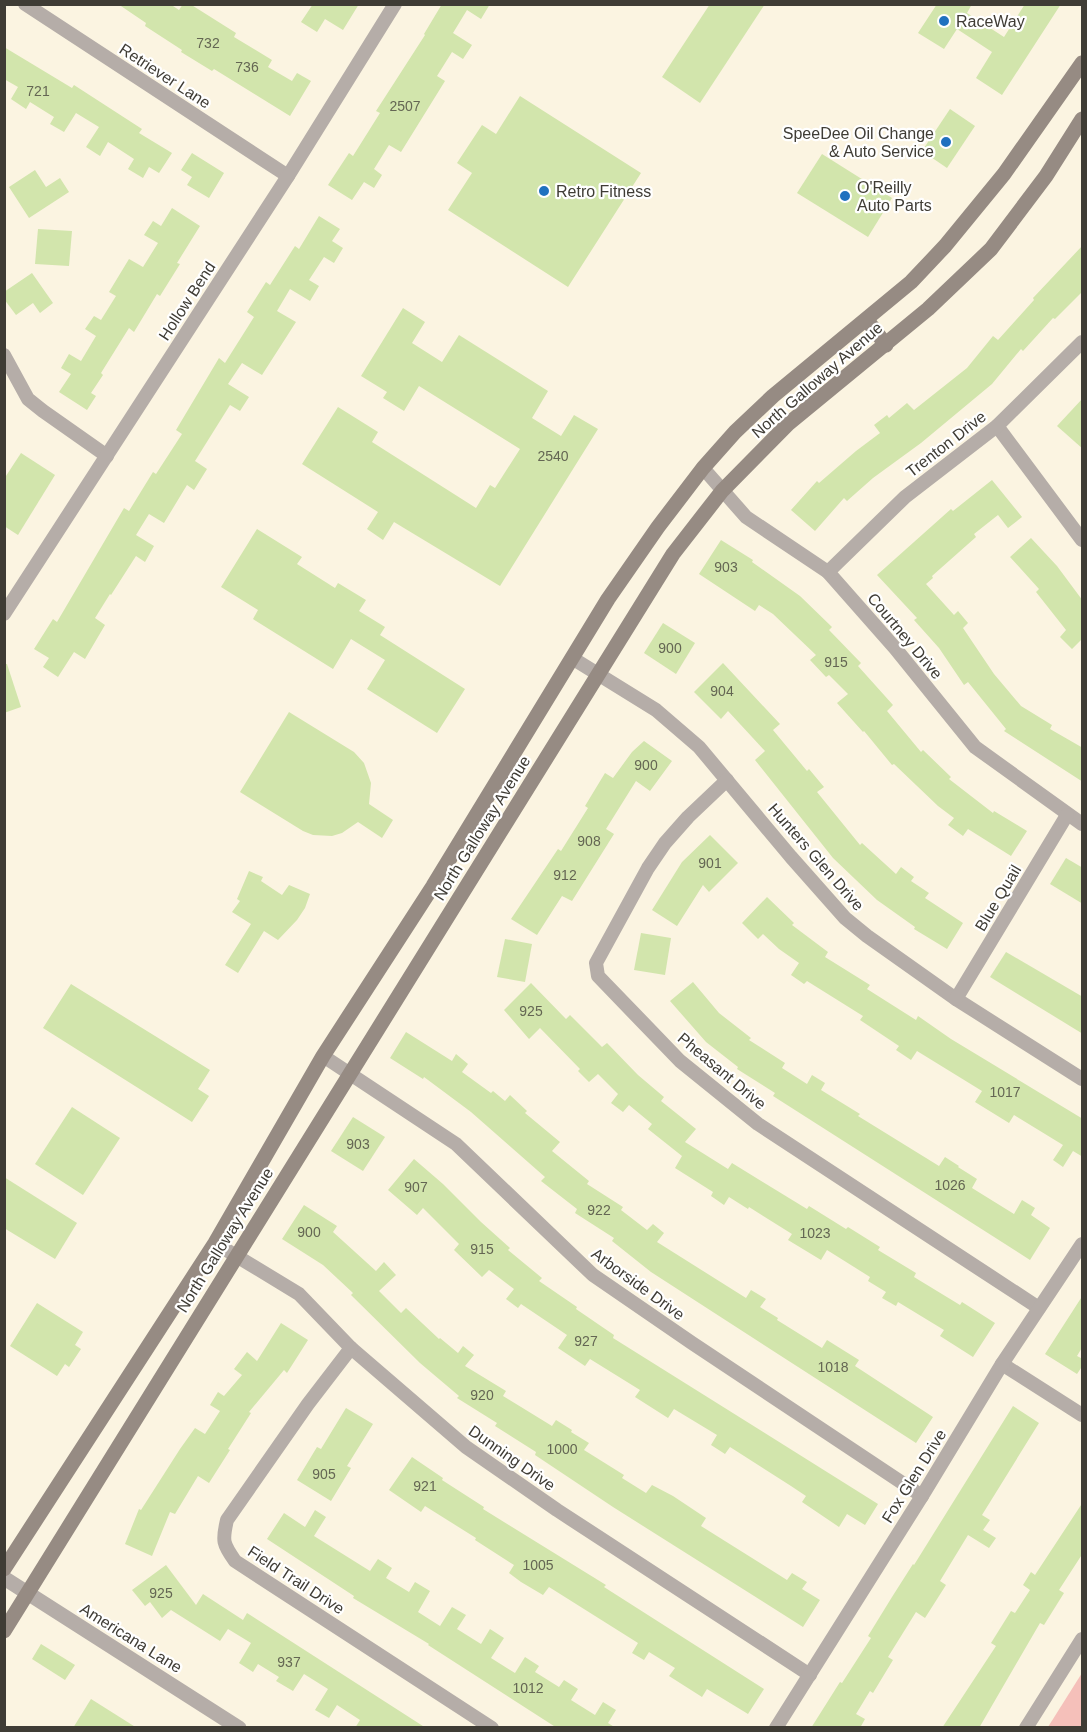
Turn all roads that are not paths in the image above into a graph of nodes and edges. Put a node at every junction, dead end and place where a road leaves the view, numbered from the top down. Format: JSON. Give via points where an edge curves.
{"nodes":[{"id":1,"x":25,"y":4,"type":"edge"},
{"id":2,"x":395,"y":4,"type":"edge"},
{"id":3,"x":1083,"y":63,"type":"edge"},
{"id":4,"x":1083,"y":119,"type":"edge"},
{"id":5,"x":288,"y":176,"type":"junction"},
{"id":6,"x":867,"y":320,"type":"junction"},
{"id":7,"x":1083,"y":342,"type":"edge"},
{"id":8,"x":886,"y":345,"type":"junction"},
{"id":9,"x":4,"y":355,"type":"edge"},
{"id":10,"x":996,"y":426,"type":"junction"},
{"id":11,"x":107,"y":456,"type":"junction"},
{"id":12,"x":702,"y":468,"type":"junction"},
{"id":13,"x":722,"y":491,"type":"junction"},
{"id":14,"x":1083,"y":540,"type":"edge"},
{"id":15,"x":828,"y":572,"type":"junction"},
{"id":16,"x":4,"y":614,"type":"edge"},
{"id":17,"x":572,"y":658,"type":"junction"},
{"id":18,"x":599,"y":673,"type":"junction"},
{"id":19,"x":727,"y":780,"type":"junction"},
{"id":20,"x":1067,"y":815,"type":"junction"},
{"id":21,"x":1083,"y":824,"type":"edge"},
{"id":22,"x":956,"y":999,"type":"junction"},
{"id":23,"x":323,"y":1056,"type":"junction"},
{"id":24,"x":350,"y":1072,"type":"junction"},
{"id":25,"x":1083,"y":1079,"type":"edge"},
{"id":26,"x":214,"y":1243,"type":"junction"},
{"id":27,"x":1083,"y":1244,"type":"edge"},
{"id":28,"x":237,"y":1256,"type":"junction"},
{"id":29,"x":1039,"y":1308,"type":"junction"},
{"id":30,"x":351,"y":1348,"type":"junction"},
{"id":31,"x":1002,"y":1364,"type":"junction"},
{"id":32,"x":1083,"y":1415,"type":"edge"},
{"id":33,"x":922,"y":1496,"type":"junction"},
{"id":34,"x":4,"y":1569,"type":"edge"},
{"id":35,"x":4,"y":1578,"type":"edge"},
{"id":36,"x":28,"y":1593,"type":"junction"},
{"id":37,"x":4,"y":1631,"type":"edge"},
{"id":38,"x":1083,"y":1639,"type":"edge"},
{"id":39,"x":810,"y":1675,"type":"junction"},
{"id":40,"x":239,"y":1728,"type":"edge"},
{"id":41,"x":492,"y":1728,"type":"edge"},
{"id":42,"x":776,"y":1728,"type":"edge"},
{"id":43,"x":1026,"y":1728,"type":"edge"}],
"edges":[{"from":1,"to":5,"type":"street","name":"Retriever Lane"},
{"from":2,"to":5,"type":"street","name":"Hollow Bend"},
{"from":3,"to":6,"type":"main road","name":"North Galloway Avenue","via":[[963,225],[911,282]]},
{"from":4,"to":8,"type":"main road","name":"North Galloway Avenue","via":[[991,249]]},
{"from":5,"to":11,"type":"street","name":"Hollow Bend"},
{"from":6,"to":8,"type":"main road"},
{"from":6,"to":12,"type":"main road","name":"North Galloway Avenue","via":[[773,396]]},
{"from":7,"to":10,"type":"street","name":"Trenton Drive"},
{"from":8,"to":13,"type":"main road","name":"North Galloway Avenue","via":[[789,424]]},
{"from":9,"to":11,"type":"street","via":[[28,399]]},
{"from":10,"to":14,"type":"street"},
{"from":10,"to":15,"type":"street","name":"Trenton Drive","via":[[905,497]]},
{"from":11,"to":16,"type":"street","name":"Hollow Bend"},
{"from":12,"to":13,"type":"street","name":"Courtney Drive"},
{"from":12,"to":17,"type":"main road","name":"North Galloway Avenue","via":[[608,599]]},
{"from":13,"to":15,"type":"street","name":"Courtney Drive","via":[[746,517]]},
{"from":13,"to":18,"type":"main road","name":"North Galloway Avenue","via":[[673,554]]},
{"from":15,"to":20,"type":"street","name":"Courtney Drive","via":[[975,747]]},
{"from":17,"to":18,"type":"street","name":"Hunters Glen Drive"},
{"from":17,"to":23,"type":"main road","name":"North Galloway Avenue","via":[[433,886]]},
{"from":18,"to":19,"type":"street","name":"Hunters Glen Drive","via":[[656,710],[699,747]]},
{"from":18,"to":24,"type":"main road","name":"North Galloway Avenue"},
{"from":19,"to":22,"type":"street","name":"Hunters Glen Drive","via":[[845,918]]},
{"from":19,"to":29,"type":"street","name":"Pheasant Drive","via":[[688,817],[648,868],[596,963],[598,976],[680,1061],[758,1124]]},
{"from":20,"to":21,"type":"street","name":"Courtney Drive"},
{"from":20,"to":22,"type":"street","name":"Blue Quail"},
{"from":22,"to":25,"type":"street","name":"Hunters Glen Drive"},
{"from":23,"to":24,"type":"street","name":"Arborside Drive"},
{"from":23,"to":26,"type":"main road","name":"North Galloway Avenue"},
{"from":24,"to":28,"type":"main road","name":"North Galloway Avenue"},
{"from":24,"to":33,"type":"street","name":"Arborside Drive","via":[[456,1144],[593,1275]]},
{"from":26,"to":28,"type":"street","name":"Dunning Drive"},
{"from":26,"to":34,"type":"main road","name":"North Galloway Avenue"},
{"from":27,"to":29,"type":"street","name":"Fox Glen Drive"},
{"from":28,"to":30,"type":"street","name":"Dunning Drive","via":[[299,1294]]},
{"from":28,"to":36,"type":"main road","name":"North Galloway Avenue"},
{"from":29,"to":31,"type":"street","name":"Fox Glen Drive"},
{"from":30,"to":39,"type":"street","name":"Dunning Drive","via":[[466,1447]]},
{"from":30,"to":41,"type":"street","name":"Field Trail Drive","via":[[227,1520],[225,1547],[235,1561]]},
{"from":31,"to":32,"type":"street"},
{"from":31,"to":33,"type":"street","name":"Fox Glen Drive"},
{"from":33,"to":39,"type":"street","name":"Fox Glen Drive"},
{"from":35,"to":36,"type":"street","name":"Americana Lane"},
{"from":36,"to":37,"type":"main road","name":"North Galloway Avenue"},
{"from":36,"to":40,"type":"street","name":"Americana Lane"},
{"from":38,"to":43,"type":"street"},
{"from":39,"to":42,"type":"street","name":"Fox Glen Drive"}]}
